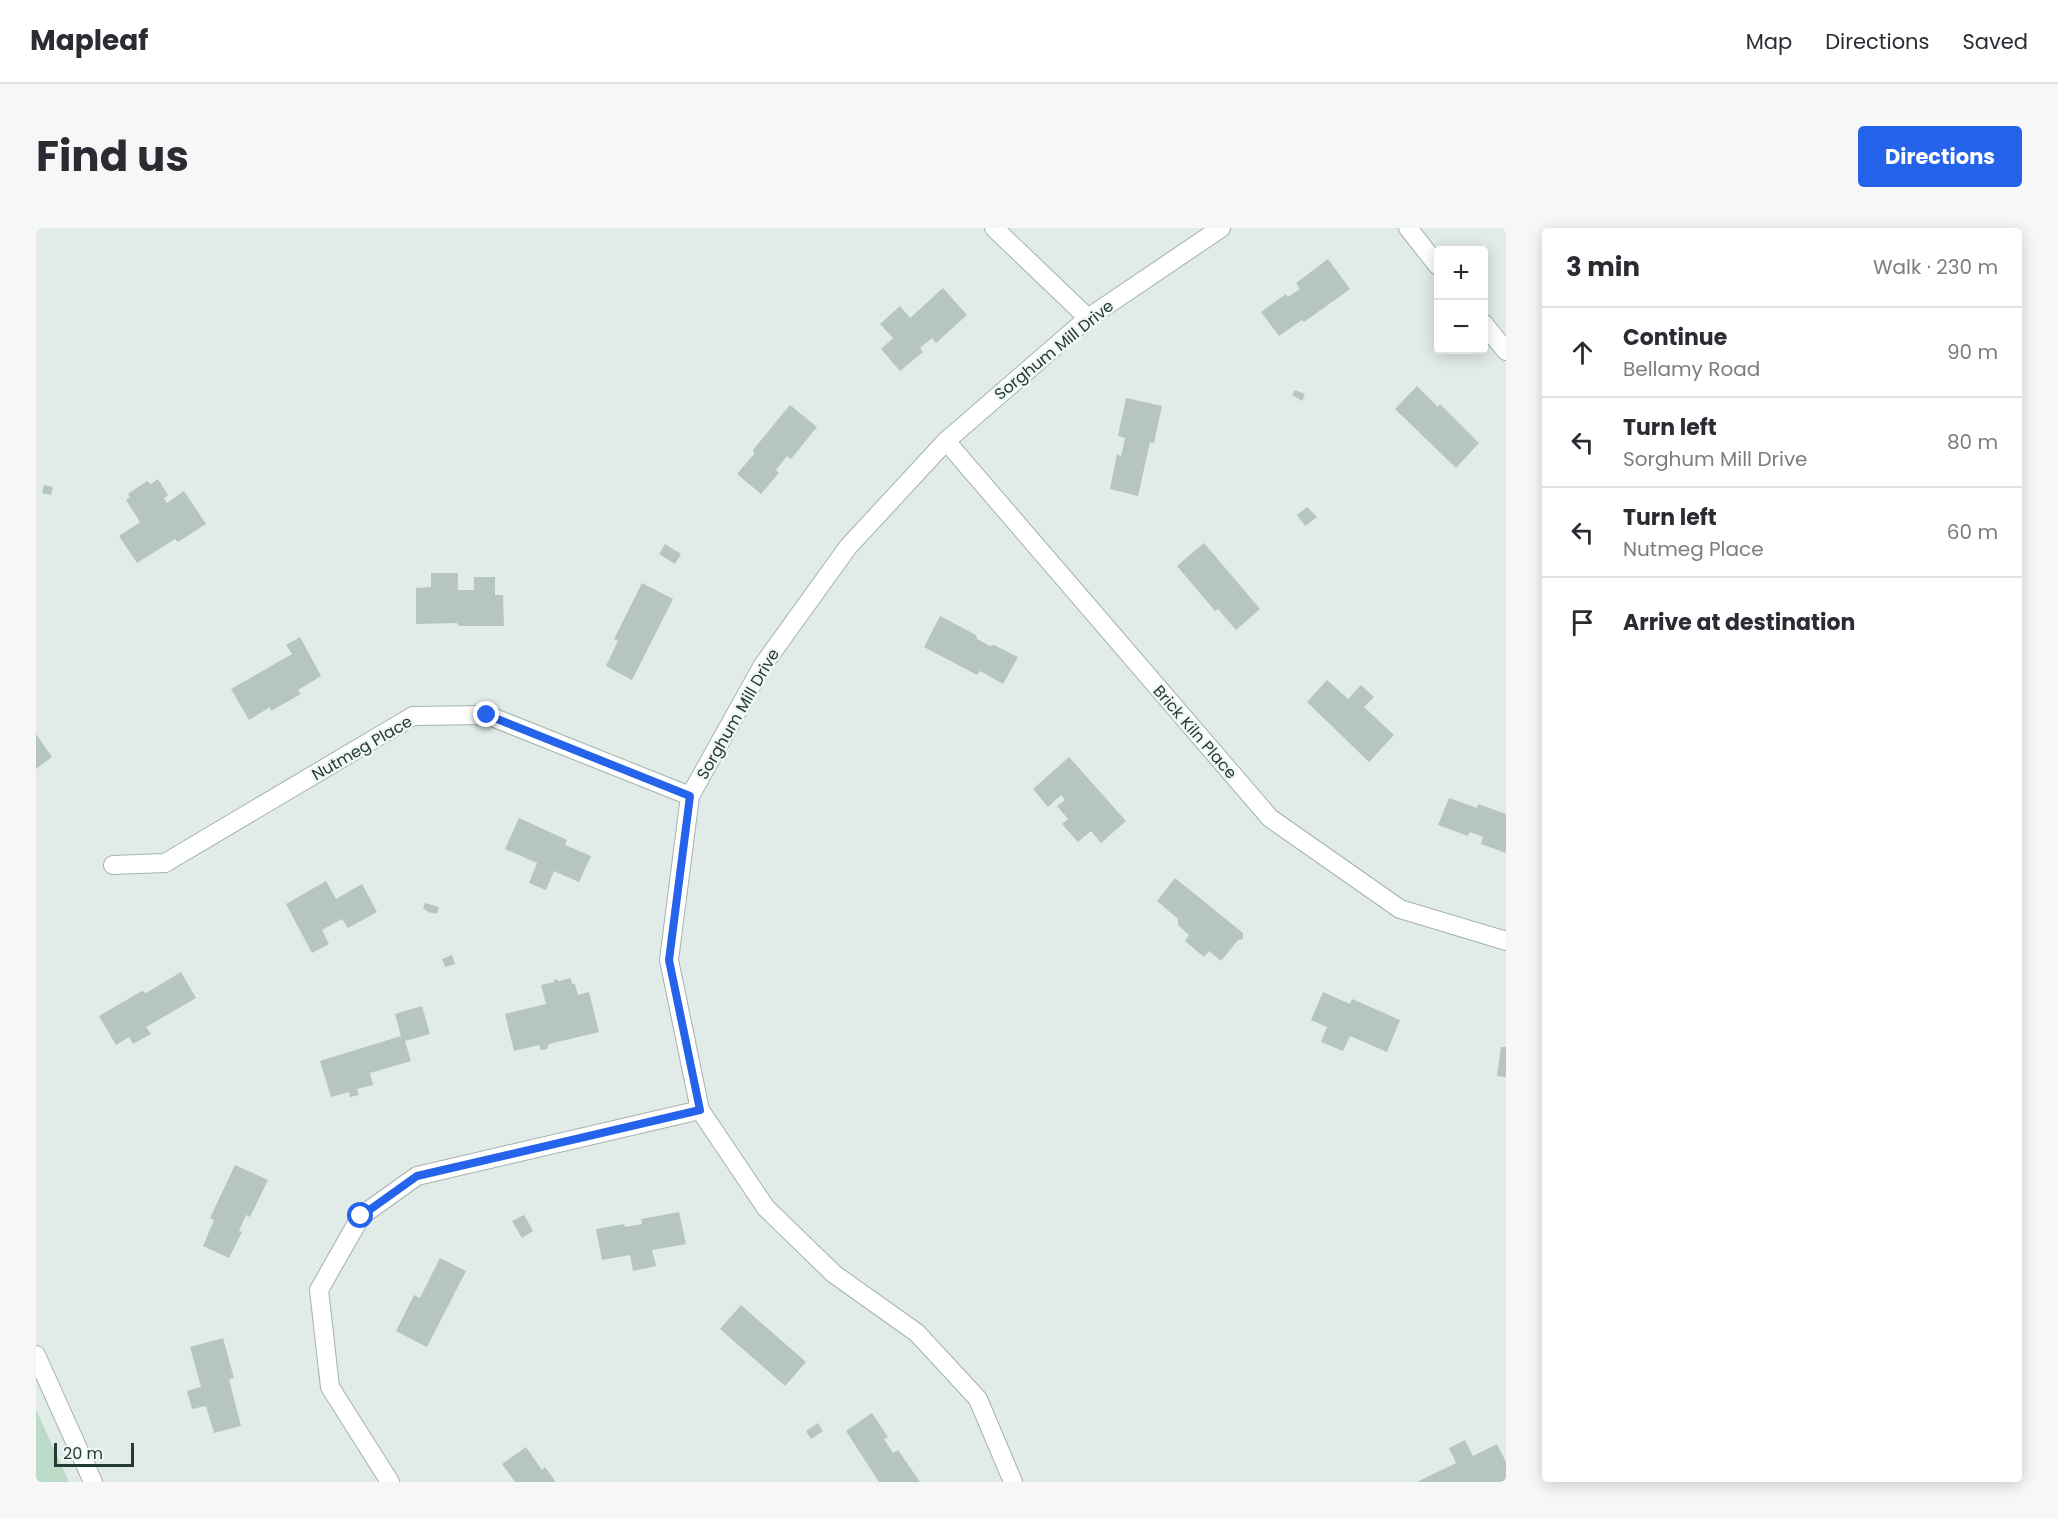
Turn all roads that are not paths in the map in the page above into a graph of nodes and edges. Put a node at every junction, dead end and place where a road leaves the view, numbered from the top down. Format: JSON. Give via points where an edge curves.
{"nodes":[{"id":1,"x":994,"y":228,"type":"edge"},
{"id":2,"x":1221,"y":228,"type":"edge"},
{"id":3,"x":1408,"y":228,"type":"edge"},
{"id":4,"x":1434,"y":261,"type":"edge"},
{"id":5,"x":1088,"y":318,"type":"junction"},
{"id":6,"x":1488,"y":329,"type":"edge"},
{"id":7,"x":1506,"y":351,"type":"edge"},
{"id":8,"x":946,"y":441,"type":"junction"},
{"id":9,"x":690,"y":796,"type":"junction"},
{"id":10,"x":113,"y":865,"type":"dead end"},
{"id":11,"x":1506,"y":941,"type":"edge"},
{"id":12,"x":700,"y":1110,"type":"junction"},
{"id":13,"x":36,"y":1355,"type":"edge"},
{"id":14,"x":93,"y":1482,"type":"edge"},
{"id":15,"x":390,"y":1482,"type":"edge"},
{"id":16,"x":1013,"y":1482,"type":"edge"}],
"edges":[{"from":1,"to":5,"type":"street"},
{"from":2,"to":5,"type":"street","name":"Sorghum Mill Drive"},
{"from":3,"to":4,"type":"street"},
{"from":5,"to":8,"type":"street","name":"Sorghum Mill Drive"},
{"from":6,"to":7,"type":"street"},
{"from":8,"to":9,"type":"street","name":"Sorghum Mill Drive","via":[[848,547],[762,665]]},
{"from":8,"to":11,"type":"street","name":"Brick Kiln Place","via":[[1270,818],[1400,909]]},
{"from":9,"to":10,"type":"street","name":"Nutmeg Place","via":[[487,715],[413,716],[165,863]]},
{"from":9,"to":12,"type":"street","name":"Sorghum Mill Drive","via":[[669,960]]},
{"from":12,"to":15,"type":"street","via":[[417,1176],[361,1216],[319,1290],[330,1387]]},
{"from":12,"to":16,"type":"street","name":"Sorghum Mill Drive","via":[[766,1208],[834,1274],[917,1333],[978,1399]]},
{"from":13,"to":14,"type":"street"}]}
